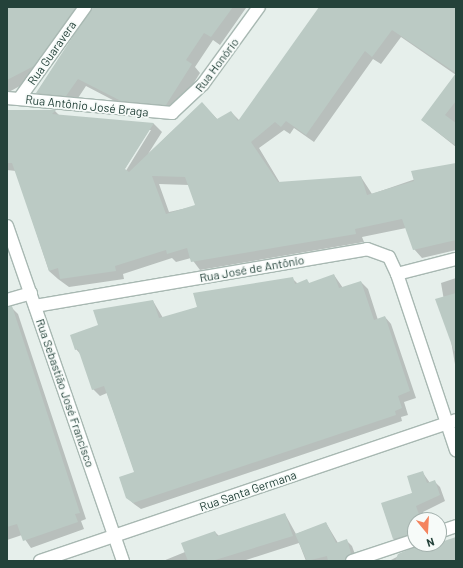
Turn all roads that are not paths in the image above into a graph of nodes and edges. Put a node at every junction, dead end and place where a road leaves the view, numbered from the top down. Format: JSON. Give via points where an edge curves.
{"nodes":[{"id":1,"x":85,"y":7,"type":"edge"},
{"id":2,"x":259,"y":7,"type":"edge"},
{"id":3,"x":7,"y":98,"type":"edge"},
{"id":4,"x":19,"y":99,"type":"junction"},
{"id":5,"x":166,"y":113,"type":"joint"},
{"id":6,"x":7,"y":226,"type":"edge"},
{"id":7,"x":456,"y":259,"type":"edge"},
{"id":8,"x":397,"y":274,"type":"junction"},
{"id":9,"x":31,"y":293,"type":"junction"},
{"id":10,"x":7,"y":300,"type":"edge"},
{"id":11,"x":35,"y":306,"type":"junction"},
{"id":12,"x":452,"y":422,"type":"edge"},
{"id":13,"x":456,"y":450,"type":"edge"},
{"id":14,"x":114,"y":537,"type":"junction"},
{"id":15,"x":407,"y":543,"type":"edge"},
{"id":16,"x":40,"y":561,"type":"edge"},
{"id":17,"x":123,"y":561,"type":"edge"},
{"id":18,"x":352,"y":561,"type":"edge"}],
"edges":[{"from":1,"to":4,"type":"street","name":"Rua Guaravera"},
{"from":2,"to":5,"type":"street","name":"Rua Honório","via":[[190,100]]},
{"from":3,"to":4,"type":"street","name":"Rua Antônio José Braga"},
{"from":4,"to":5,"type":"street","name":"Rua Antônio José Braga"},
{"from":6,"to":9,"type":"street","name":"Rua Sebastião José Francisco"},
{"from":7,"to":8,"type":"street"},
{"from":8,"to":11,"type":"street","name":"Rua José de Antônio","via":[[389,257],[367,249]]},
{"from":8,"to":12,"type":"street","name":"Rua José de Antônio"},
{"from":9,"to":10,"type":"street"},
{"from":9,"to":11,"type":"street","name":"Rua Sebastião José Francisco"},
{"from":11,"to":14,"type":"street","name":"Rua Sebastião José Francisco"},
{"from":12,"to":13,"type":"street","name":"Rua José de Antônio"},
{"from":12,"to":14,"type":"street","name":"Rua Santa Germana"},
{"from":14,"to":16,"type":"street","name":"Rua Santa Germana"},
{"from":14,"to":17,"type":"street","name":"Rua Sebastião José Francisco"},
{"from":15,"to":18,"type":"street"}]}
